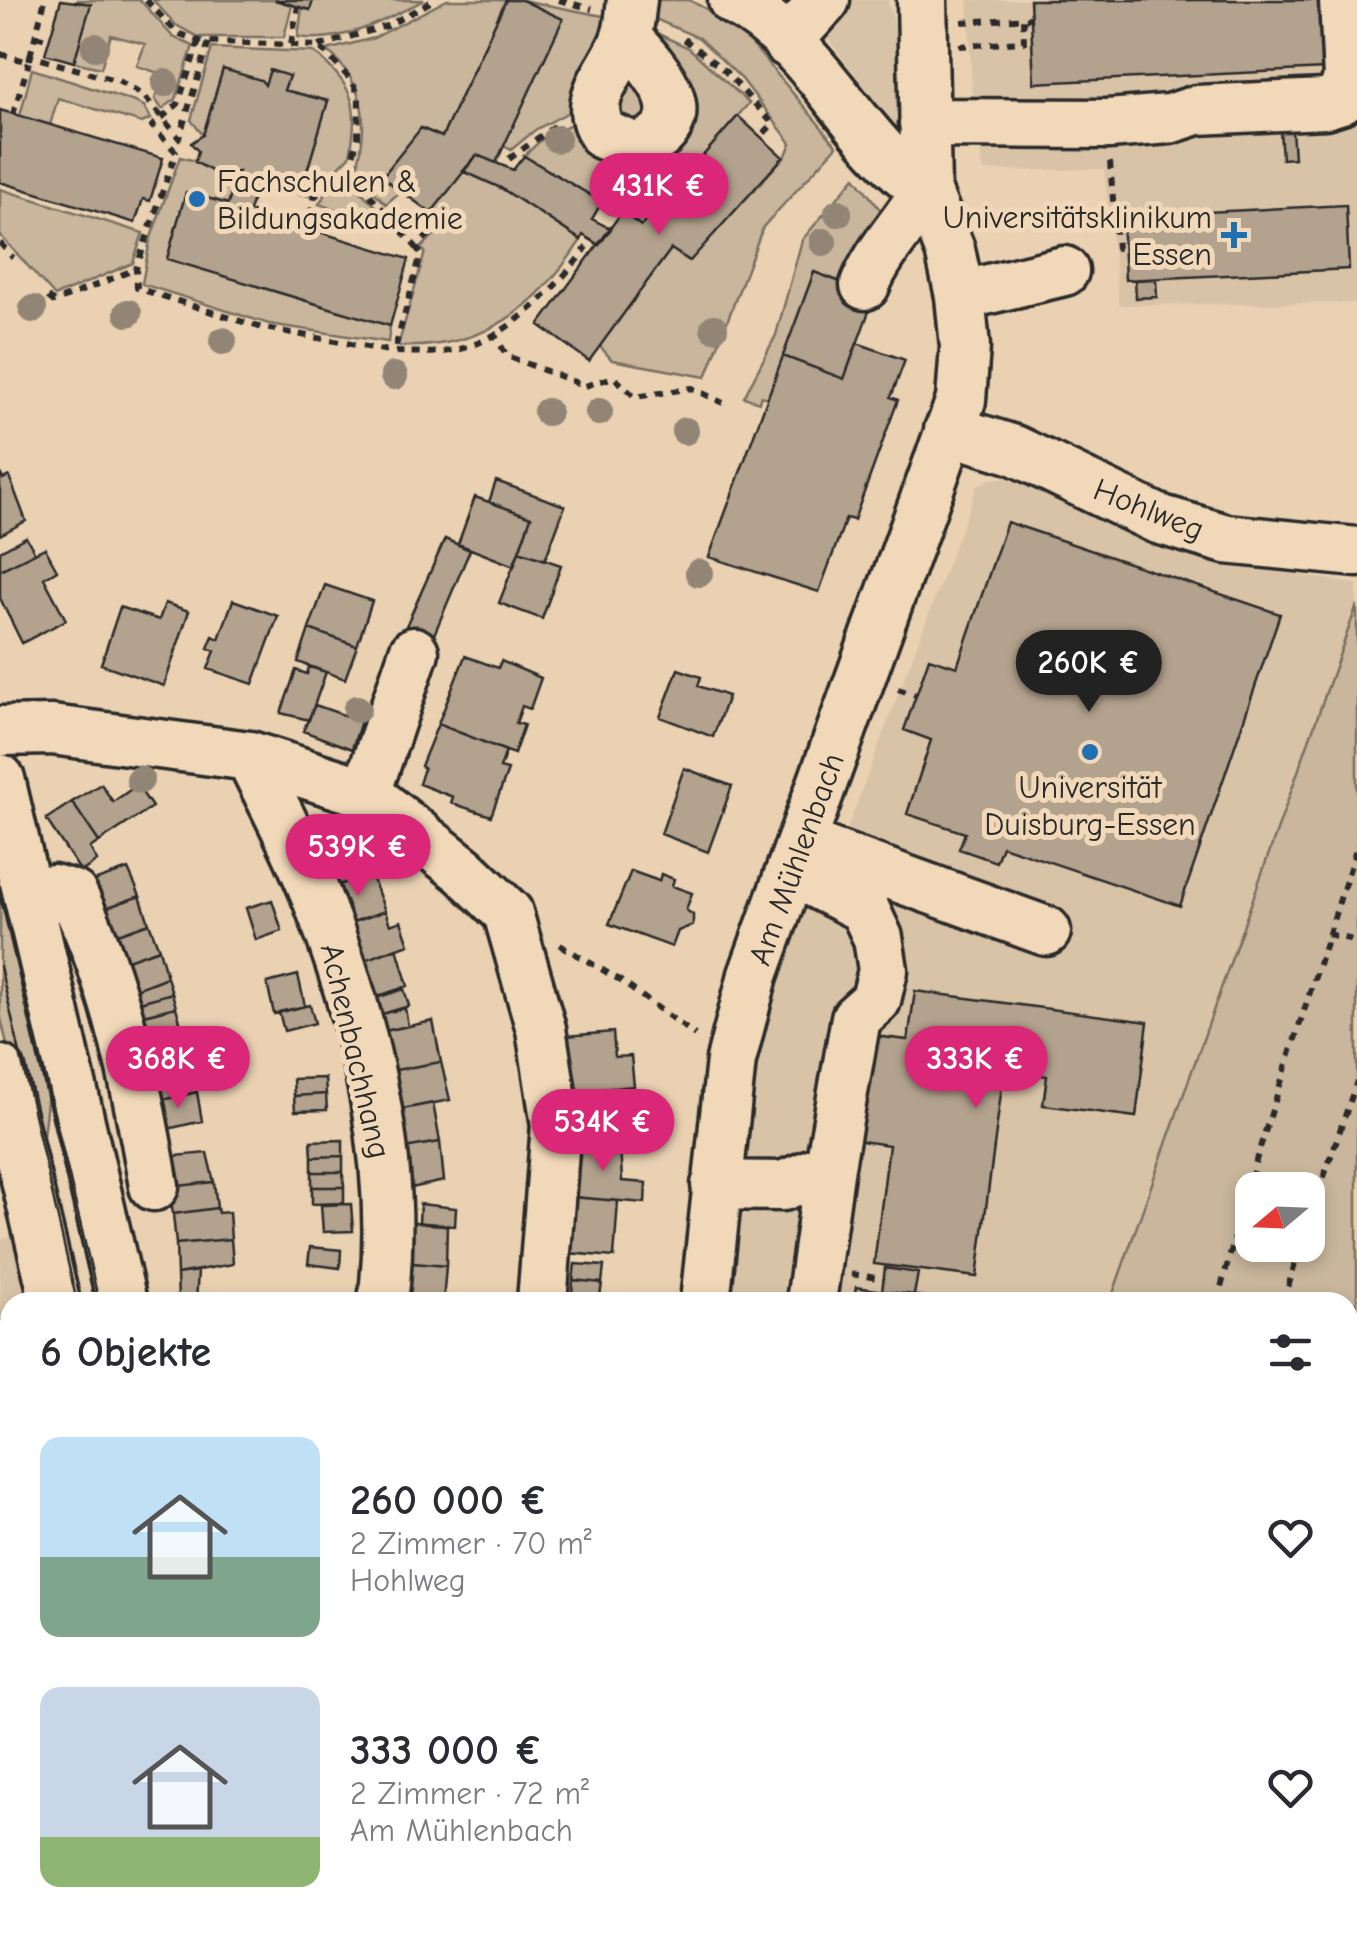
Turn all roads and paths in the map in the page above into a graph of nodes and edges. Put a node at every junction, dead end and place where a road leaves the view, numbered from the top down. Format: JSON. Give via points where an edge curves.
{"nodes":[{"id":1,"x":45,"y":0,"type":"edge"},
{"id":2,"x":146,"y":0,"type":"edge"},
{"id":3,"x":434,"y":0,"type":"edge"},
{"id":4,"x":733,"y":0,"type":"edge"},
{"id":5,"x":825,"y":0,"type":"edge"},
{"id":6,"x":1344,"y":0,"type":"edge"},
{"id":7,"x":298,"y":6,"type":"dead end"},
{"id":8,"x":939,"y":11,"type":"edge"},
{"id":9,"x":629,"y":19,"type":"edge"},
{"id":10,"x":36,"y":36,"type":"junction"},
{"id":11,"x":49,"y":40,"type":"dead end"},
{"id":12,"x":198,"y":40,"type":"junction"},
{"id":13,"x":209,"y":42,"type":"junction"},
{"id":14,"x":787,"y":42,"type":"junction"},
{"id":15,"x":291,"y":44,"type":"junction"},
{"id":16,"x":974,"y":45,"type":"dead end"},
{"id":17,"x":320,"y":46,"type":"junction"},
{"id":18,"x":0,"y":54,"type":"edge"},
{"id":19,"x":30,"y":59,"type":"junction"},
{"id":20,"x":594,"y":110,"type":"junction"},
{"id":21,"x":12,"y":114,"type":"dead end"},
{"id":22,"x":160,"y":118,"type":"junction"},
{"id":23,"x":924,"y":124,"type":"junction"},
{"id":24,"x":1108,"y":124,"type":"junction"},
{"id":25,"x":179,"y":138,"type":"junction"},
{"id":26,"x":190,"y":143,"type":"dead end"},
{"id":27,"x":510,"y":159,"type":"dead end"},
{"id":28,"x":349,"y":171,"type":"junction"},
{"id":29,"x":926,"y":190,"type":"junction"},
{"id":30,"x":310,"y":217,"type":"dead end"},
{"id":31,"x":432,"y":219,"type":"dead end"},
{"id":32,"x":0,"y":244,"type":"edge"},
{"id":33,"x":416,"y":248,"type":"junction"},
{"id":34,"x":587,"y":248,"type":"dead end"},
{"id":35,"x":1124,"y":248,"type":"dead end"},
{"id":36,"x":13,"y":258,"type":"dead end"},
{"id":37,"x":136,"y":269,"type":"junction"},
{"id":38,"x":1064,"y":270,"type":"dead end"},
{"id":39,"x":865,"y":285,"type":"dead end"},
{"id":40,"x":960,"y":296,"type":"junction"},
{"id":41,"x":48,"y":297,"type":"dead end"},
{"id":42,"x":494,"y":332,"type":"junction"},
{"id":43,"x":394,"y":352,"type":"junction"},
{"id":44,"x":724,"y":403,"type":"dead end"},
{"id":45,"x":950,"y":430,"type":"junction"},
{"id":46,"x":1357,"y":552,"type":"edge"},
{"id":47,"x":414,"y":652,"type":"dead end"},
{"id":48,"x":892,"y":686,"type":"dead end"},
{"id":49,"x":916,"y":695,"type":"dead end"},
{"id":50,"x":0,"y":730,"type":"edge"},
{"id":51,"x":250,"y":756,"type":"junction"},
{"id":52,"x":0,"y":779,"type":"edge"},
{"id":53,"x":366,"y":793,"type":"junction"},
{"id":54,"x":1357,"y":846,"type":"edge"},
{"id":55,"x":798,"y":857,"type":"junction"},
{"id":56,"x":25,"y":892,"type":"junction"},
{"id":57,"x":508,"y":913,"type":"junction"},
{"id":58,"x":1046,"y":931,"type":"dead end"},
{"id":59,"x":1328,"y":934,"type":"junction"},
{"id":60,"x":1357,"y":941,"type":"edge"},
{"id":61,"x":731,"y":1060,"type":"junction"},
{"id":62,"x":0,"y":1070,"type":"edge"},
{"id":63,"x":1357,"y":1080,"type":"edge"},
{"id":64,"x":830,"y":1166,"type":"junction"},
{"id":65,"x":1325,"y":1173,"type":"edge"},
{"id":66,"x":716,"y":1184,"type":"junction"},
{"id":67,"x":154,"y":1186,"type":"dead end"},
{"id":68,"x":1295,"y":1262,"type":"edge"},
{"id":69,"x":54,"y":1292,"type":"edge"},
{"id":70,"x":120,"y":1292,"type":"edge"},
{"id":71,"x":383,"y":1292,"type":"edge"},
{"id":72,"x":543,"y":1292,"type":"edge"},
{"id":73,"x":706,"y":1292,"type":"edge"},
{"id":74,"x":812,"y":1292,"type":"edge"},
{"id":75,"x":1220,"y":1292,"type":"edge"},
{"id":76,"x":1287,"y":1292,"type":"edge"}],
"edges":[{"from":1,"to":10,"type":"path"},
{"from":2,"to":12,"type":"path","via":[[178,33]]},
{"from":3,"to":17,"type":"path","via":[[387,26]]},
{"from":4,"to":14,"type":"street"},
{"from":5,"to":14,"type":"street"},
{"from":6,"to":24,"type":"street","via":[[1348,78],[1340,98]]},
{"from":7,"to":15,"type":"path"},
{"from":8,"to":16,"type":"path","via":[[1027,18],[1024,42]]},
{"from":8,"to":23,"type":"street"},
{"from":9,"to":20,"type":"street"},
{"from":9,"to":20,"type":"street","via":[[670,94],[669,123],[654,141],[626,146],[604,135]]},
{"from":10,"to":11,"type":"path"},
{"from":10,"to":19,"type":"path"},
{"from":12,"to":13,"type":"path"},
{"from":12,"to":22,"type":"path","via":[[178,104]]},
{"from":13,"to":15,"type":"path"},
{"from":13,"to":25,"type":"path"},
{"from":14,"to":29,"type":"street","via":[[889,158]]},
{"from":15,"to":17,"type":"path"},
{"from":17,"to":28,"type":"path","via":[[354,82],[359,98]]},
{"from":18,"to":19,"type":"path"},
{"from":19,"to":21,"type":"path"},
{"from":19,"to":22,"type":"path","via":[[118,81],[144,96]]},
{"from":20,"to":27,"type":"path","via":[[556,124]]},
{"from":22,"to":25,"type":"path"},
{"from":22,"to":37,"type":"path","via":[[152,126],[176,152]]},
{"from":23,"to":24,"type":"street"},
{"from":23,"to":29,"type":"street"},
{"from":24,"to":35,"type":"path","via":[[1116,248]]},
{"from":25,"to":26,"type":"path"},
{"from":28,"to":30,"type":"path","via":[[314,197]]},
{"from":28,"to":33,"type":"path"},
{"from":29,"to":39,"type":"street"},
{"from":29,"to":40,"type":"street","name":"Am Mühlenbach"},
{"from":31,"to":33,"type":"path","via":[[439,226]]},
{"from":32,"to":36,"type":"path"},
{"from":33,"to":43,"type":"path","via":[[421,254]]},
{"from":34,"to":42,"type":"path","via":[[559,285]]},
{"from":37,"to":41,"type":"path","via":[[54,302]]},
{"from":37,"to":43,"type":"path","via":[[137,288],[178,304]]},
{"from":38,"to":40,"type":"street"},
{"from":40,"to":45,"type":"street","name":"Am Mühlenbach","via":[[965,347],[961,400]]},
{"from":42,"to":43,"type":"path","via":[[449,352]]},
{"from":42,"to":44,"type":"path","via":[[507,356],[585,386],[614,377],[634,397],[692,388]]},
{"from":45,"to":46,"type":"street","name":"Hohlweg","via":[[1014,450],[1158,519],[1226,539]]},
{"from":45,"to":55,"type":"street","name":"Am Mühlenbach"},
{"from":47,"to":53,"type":"street"},
{"from":48,"to":49,"type":"path"},
{"from":50,"to":51,"type":"street","via":[[52,730]]},
{"from":51,"to":53,"type":"street"},
{"from":51,"to":71,"type":"street","name":"Achenbachhang","via":[[318,900],[351,1003],[380,1128]]},
{"from":52,"to":56,"type":"street"},
{"from":53,"to":57,"type":"street"},
{"from":54,"to":59,"type":"path"},
{"from":55,"to":58,"type":"street"},
{"from":55,"to":61,"type":"street","name":"Am Mühlenbach","via":[[752,975]]},
{"from":55,"to":64,"type":"street","via":[[864,908],[883,970],[876,1000],[856,1018]]},
{"from":56,"to":67,"type":"street","via":[[74,895],[89,927],[134,1070]]},
{"from":56,"to":70,"type":"street"},
{"from":57,"to":61,"type":"path","via":[[618,979]]},
{"from":57,"to":72,"type":"street","via":[[541,1029],[556,1126]]},
{"from":59,"to":60,"type":"path"},
{"from":59,"to":75,"type":"path"},
{"from":61,"to":66,"type":"street","name":"Am Mühlenbach"},
{"from":62,"to":69,"type":"street"},
{"from":63,"to":65,"type":"path"},
{"from":64,"to":66,"type":"street","via":[[783,1186]]},
{"from":64,"to":74,"type":"street"},
{"from":66,"to":73,"type":"street","name":"Am Mühlenbach"},
{"from":68,"to":76,"type":"path"}]}
